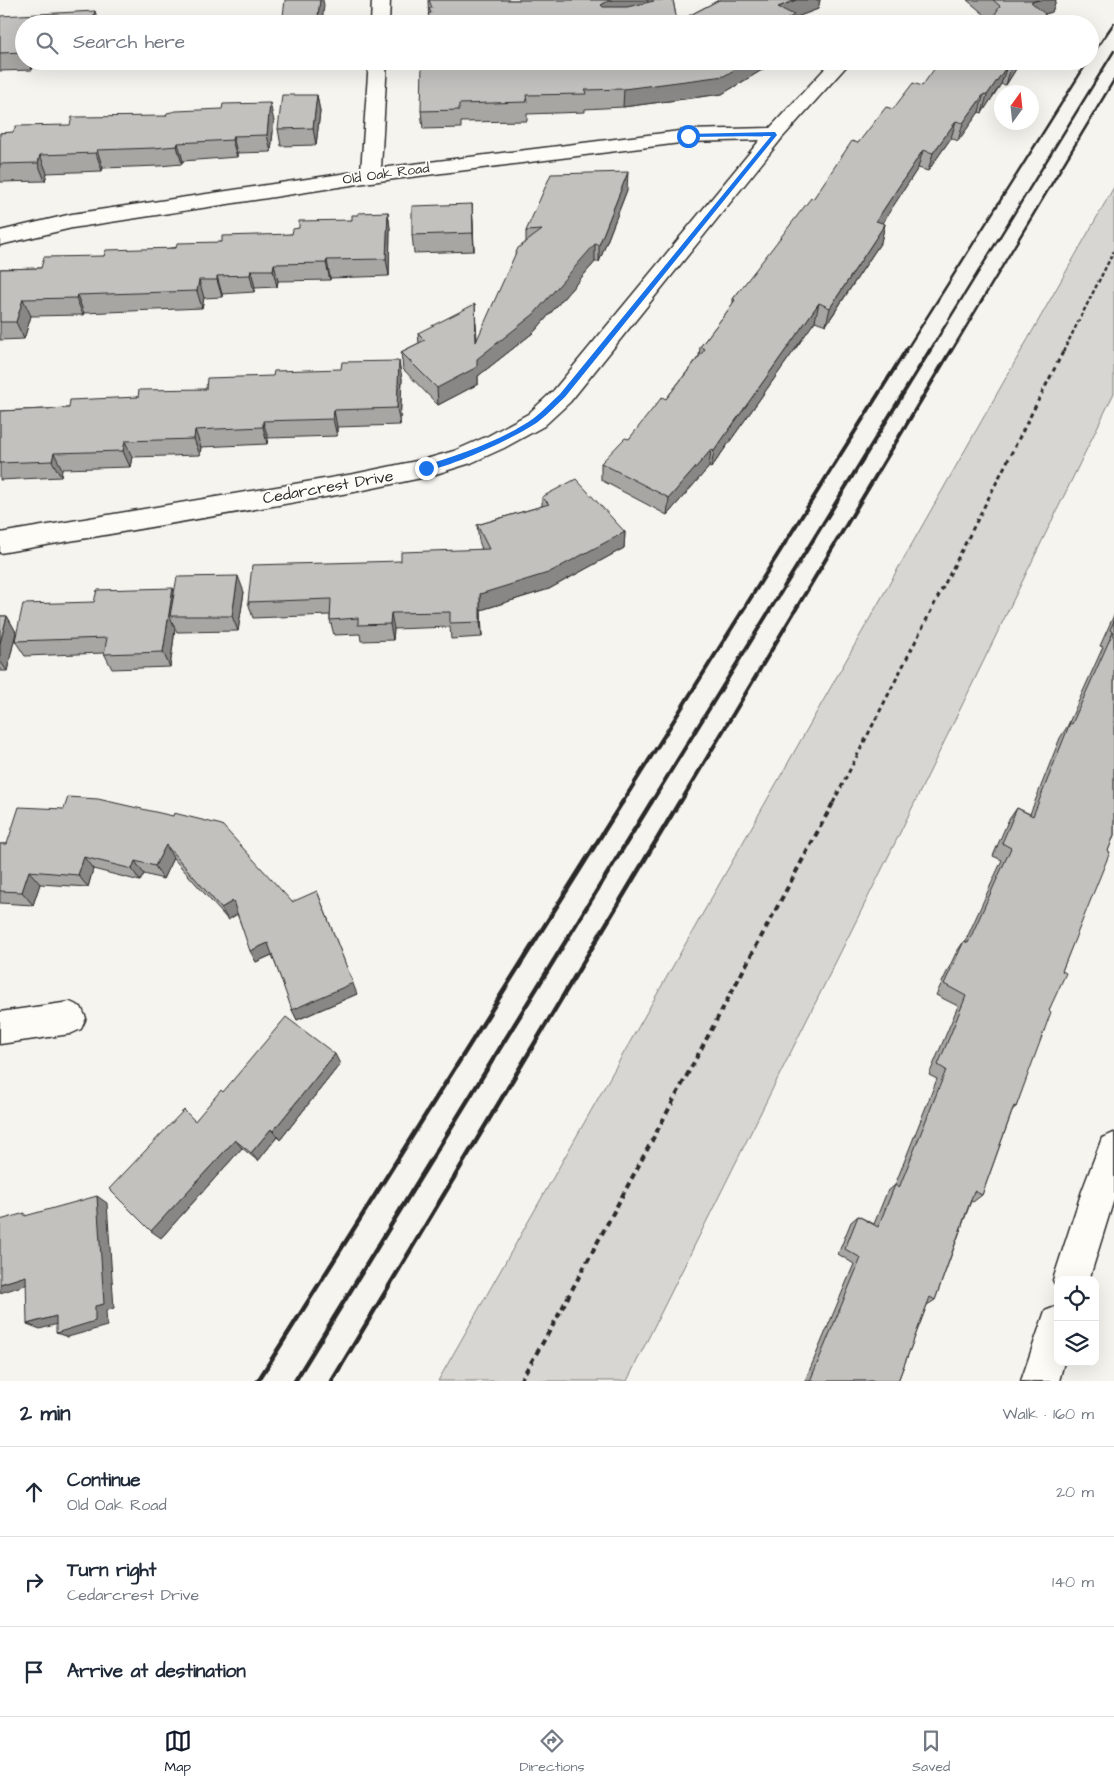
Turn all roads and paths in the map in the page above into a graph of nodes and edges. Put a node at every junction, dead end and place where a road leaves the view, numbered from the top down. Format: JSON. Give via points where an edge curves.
{"nodes":[{"id":1,"x":381,"y":0,"type":"edge"},
{"id":2,"x":380,"y":15,"type":"edge"},
{"id":3,"x":377,"y":70,"type":"edge"},
{"id":4,"x":834,"y":70,"type":"edge"},
{"id":5,"x":775,"y":134,"type":"junction"},
{"id":6,"x":371,"y":176,"type":"junction"},
{"id":7,"x":0,"y":238,"type":"edge"},
{"id":8,"x":1114,"y":250,"type":"edge"},
{"id":9,"x":0,"y":543,"type":"edge"},
{"id":10,"x":70,"y":1018,"type":"dead end"},
{"id":11,"x":0,"y":1028,"type":"edge"},
{"id":12,"x":1114,"y":1150,"type":"edge"},
{"id":13,"x":1072,"y":1276,"type":"edge"},
{"id":14,"x":1054,"y":1337,"type":"edge"},
{"id":15,"x":520,"y":1381,"type":"edge"},
{"id":16,"x":1040,"y":1381,"type":"edge"}],
"edges":[{"from":1,"to":2,"type":"street"},
{"from":3,"to":6,"type":"street"},
{"from":4,"to":5,"type":"street","name":"Cedarcrest Drive"},
{"from":5,"to":6,"type":"street","name":"Old Oak Road","via":[[688,136]]},
{"from":5,"to":9,"type":"street","name":"Cedarcrest Drive","via":[[562,396],[536,420],[496,442],[435,466],[388,476]]},
{"from":6,"to":7,"type":"street","name":"Old Oak Road","via":[[72,220]]},
{"from":8,"to":15,"type":"path","via":[[861,750]]},
{"from":10,"to":11,"type":"street"},
{"from":12,"to":13,"type":"street"},
{"from":14,"to":16,"type":"street"}]}
